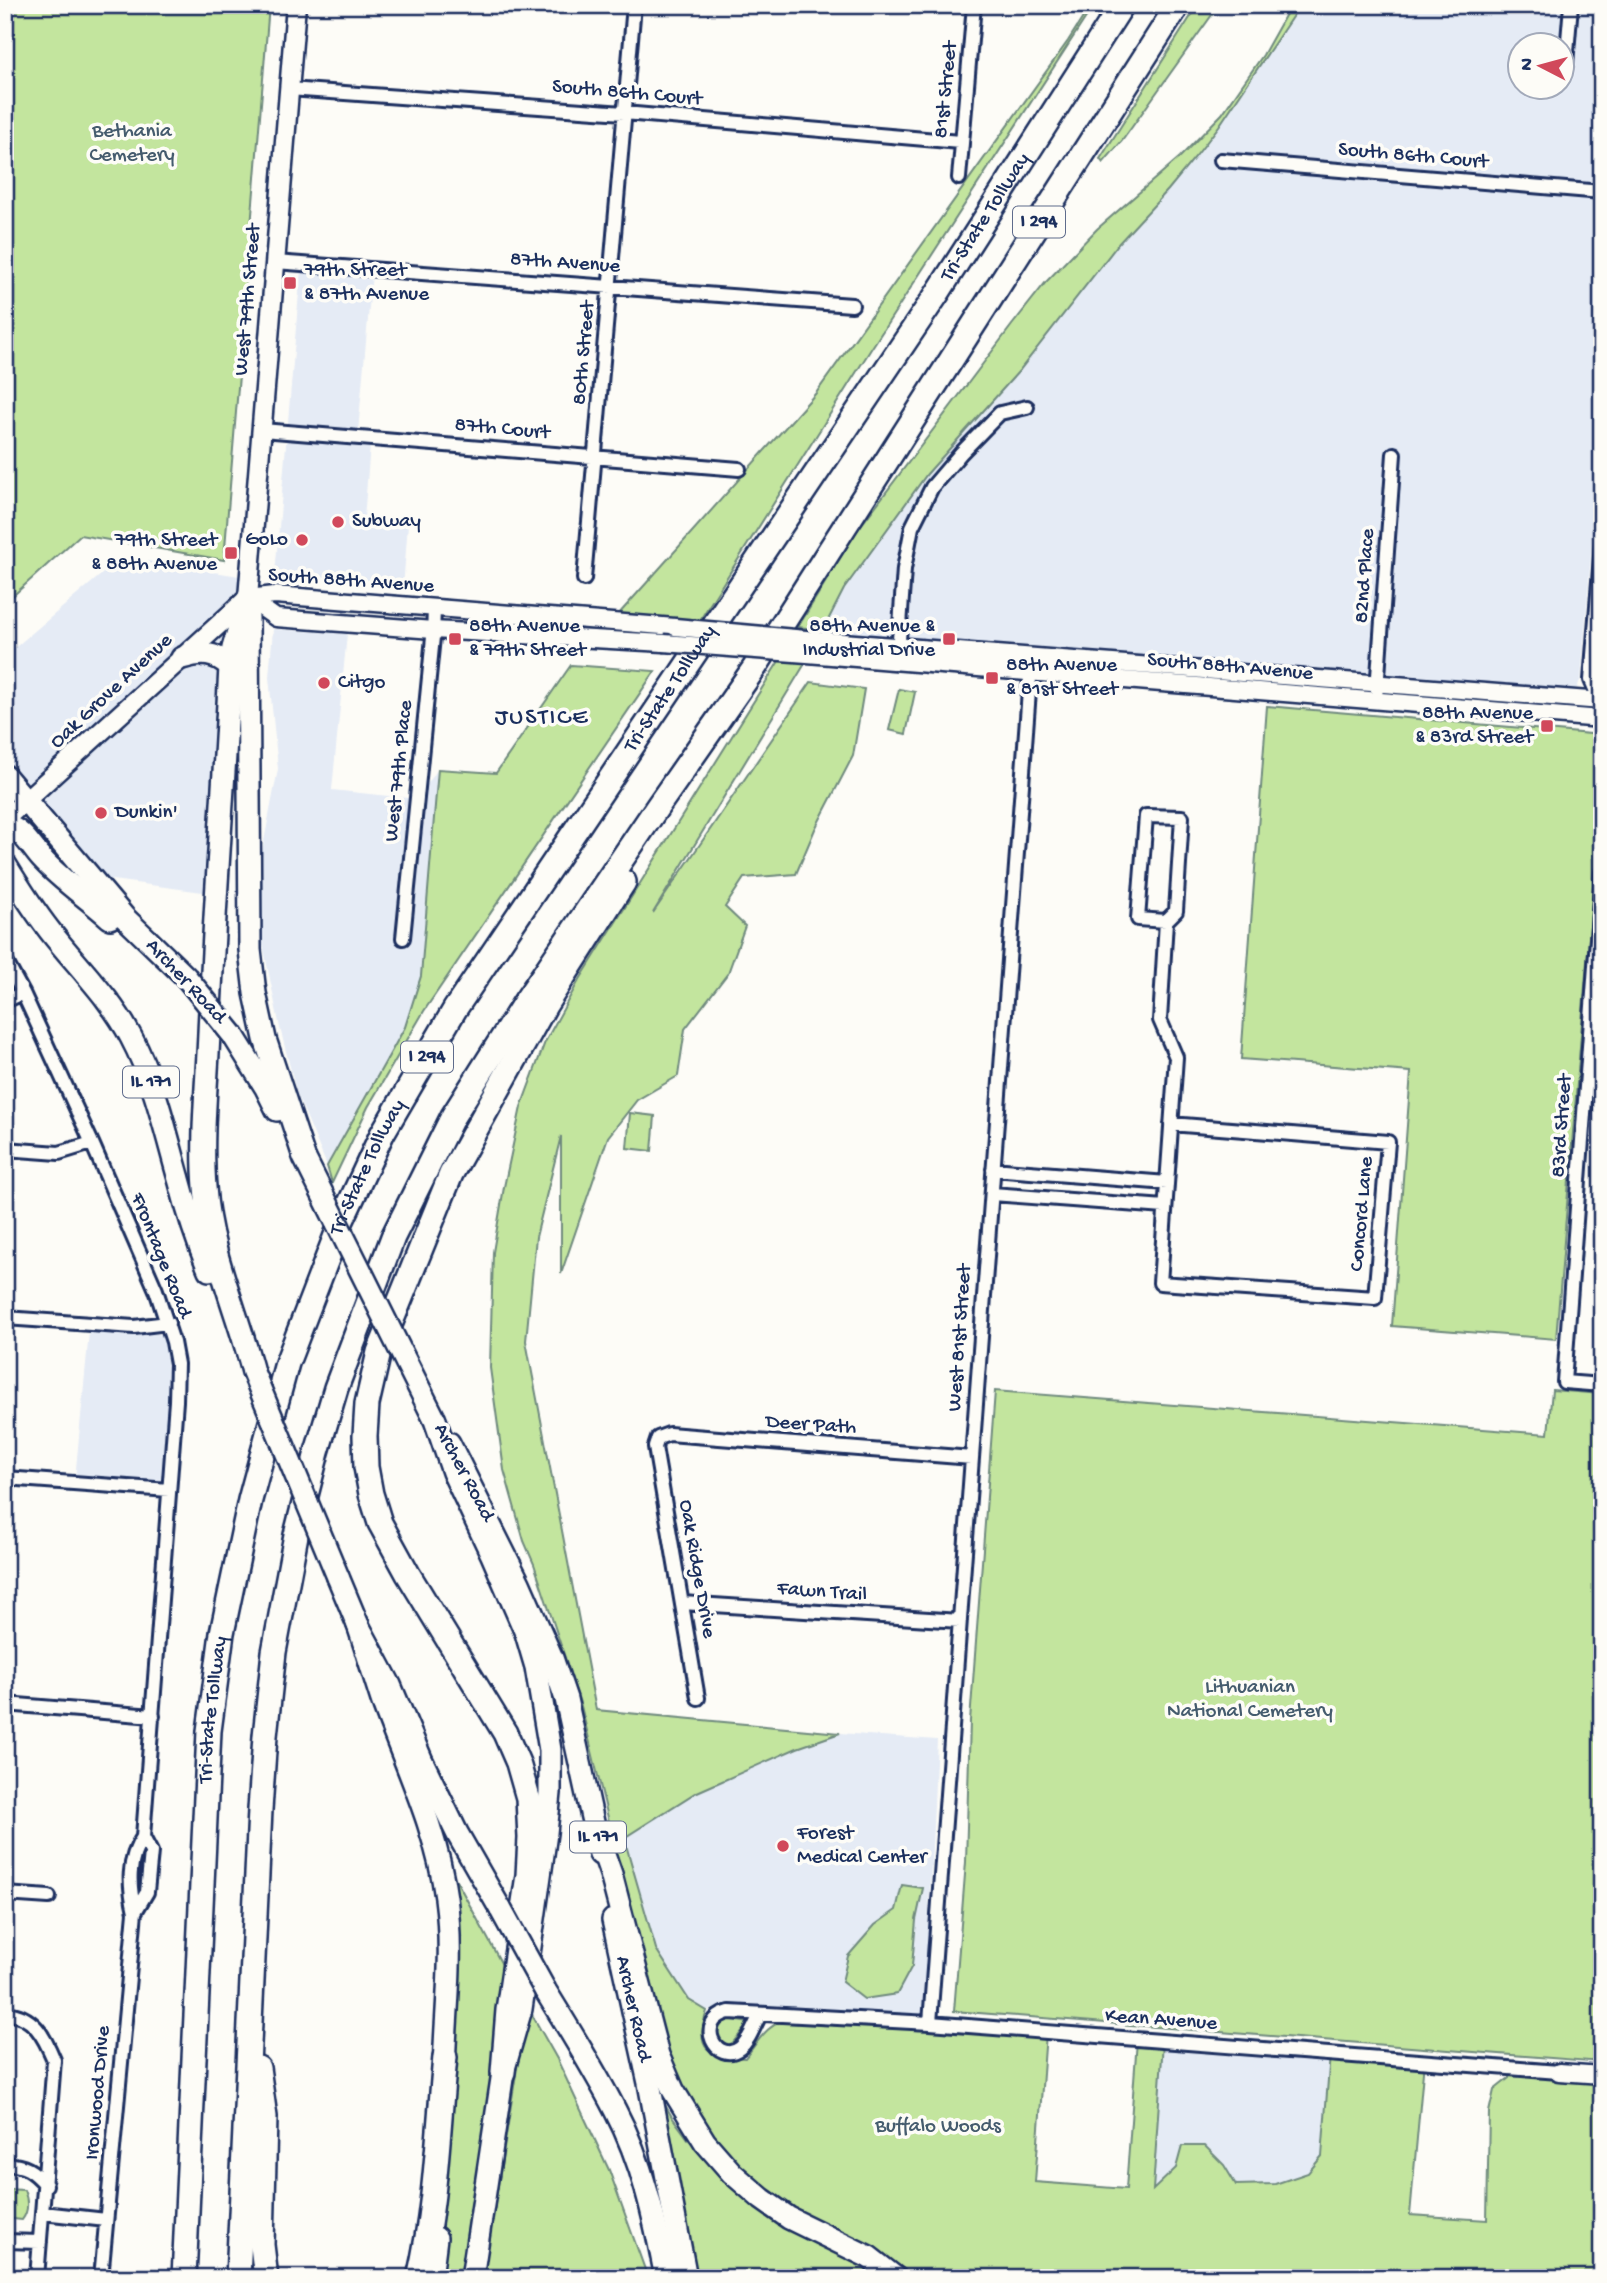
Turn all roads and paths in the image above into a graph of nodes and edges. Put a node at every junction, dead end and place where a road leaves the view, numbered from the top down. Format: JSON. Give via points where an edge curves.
{"nodes":[{"id":1,"x":296,"y":5,"type":"edge"},
{"id":2,"x":634,"y":5,"type":"edge"},
{"id":3,"x":974,"y":5,"type":"edge"},
{"id":4,"x":1122,"y":5,"type":"edge"},
{"id":5,"x":1178,"y":5,"type":"edge"},
{"id":6,"x":1571,"y":5,"type":"edge"},
{"id":7,"x":1569,"y":32,"type":"edge"},
{"id":8,"x":289,"y":89,"type":"junction"},
{"id":9,"x":624,"y":113,"type":"junction"},
{"id":10,"x":961,"y":142,"type":"junction"},
{"id":11,"x":1221,"y":160,"type":"dead end"},
{"id":12,"x":959,"y":178,"type":"dead end"},
{"id":13,"x":1602,"y":192,"type":"edge"},
{"id":14,"x":275,"y":262,"type":"junction"},
{"id":15,"x":610,"y":287,"type":"junction"},
{"id":16,"x":852,"y":305,"type":"dead end"},
{"id":17,"x":1027,"y":407,"type":"dead end"},
{"id":18,"x":261,"y":430,"type":"junction"},
{"id":19,"x":1394,"y":454,"type":"dead end"},
{"id":20,"x":594,"y":457,"type":"junction"},
{"id":21,"x":739,"y":469,"type":"dead end"},
{"id":22,"x":1602,"y":544,"type":"edge"},
{"id":23,"x":584,"y":579,"type":"dead end"},
{"id":24,"x":248,"y":598,"type":"junction"},
{"id":25,"x":434,"y":608,"type":"junction"},
{"id":26,"x":433,"y":630,"type":"junction"},
{"id":27,"x":898,"y":654,"type":"junction"},
{"id":28,"x":182,"y":658,"type":"junction"},
{"id":29,"x":1031,"y":665,"type":"junction"},
{"id":30,"x":230,"y":666,"type":"junction"},
{"id":31,"x":1377,"y":692,"type":"junction"},
{"id":32,"x":1601,"y":703,"type":"edge"},
{"id":33,"x":1602,"y":719,"type":"edge"},
{"id":34,"x":5,"y":776,"type":"edge"},
{"id":35,"x":16,"y":802,"type":"edge"},
{"id":36,"x":658,"y":806,"type":"junction"},
{"id":37,"x":5,"y":819,"type":"edge"},
{"id":38,"x":5,"y":826,"type":"edge"},
{"id":39,"x":5,"y":864,"type":"edge"},
{"id":40,"x":1602,"y":872,"type":"edge"},
{"id":41,"x":1166,"y":921,"type":"junction"},
{"id":42,"x":403,"y":938,"type":"dead end"},
{"id":43,"x":158,"y":951,"type":"junction"},
{"id":44,"x":5,"y":960,"type":"edge"},
{"id":45,"x":23,"y":993,"type":"junction"},
{"id":46,"x":5,"y":1001,"type":"edge"},
{"id":47,"x":1171,"y":1124,"type":"junction"},
{"id":48,"x":92,"y":1143,"type":"junction"},
{"id":49,"x":5,"y":1149,"type":"edge"},
{"id":50,"x":304,"y":1157,"type":"junction"},
{"id":51,"x":993,"y":1169,"type":"junction"},
{"id":52,"x":1167,"y":1183,"type":"junction"},
{"id":53,"x":992,"y":1194,"type":"junction"},
{"id":54,"x":1165,"y":1207,"type":"junction"},
{"id":55,"x":5,"y":1318,"type":"edge"},
{"id":56,"x":168,"y":1323,"type":"junction"},
{"id":57,"x":238,"y":1331,"type":"junction"},
{"id":58,"x":1602,"y":1385,"type":"edge"},
{"id":59,"x":435,"y":1420,"type":"junction"},
{"id":60,"x":654,"y":1447,"type":"joint"},
{"id":61,"x":972,"y":1458,"type":"junction"},
{"id":62,"x":5,"y":1478,"type":"edge"},
{"id":63,"x":169,"y":1490,"type":"junction"},
{"id":64,"x":682,"y":1602,"type":"junction"},
{"id":65,"x":960,"y":1621,"type":"junction"},
{"id":66,"x":358,"y":1625,"type":"junction"},
{"id":67,"x":698,"y":1698,"type":"dead end"},
{"id":68,"x":5,"y":1704,"type":"edge"},
{"id":69,"x":153,"y":1716,"type":"junction"},
{"id":70,"x":598,"y":1837,"type":"junction"},
{"id":71,"x":5,"y":1894,"type":"edge"},
{"id":72,"x":49,"y":1897,"type":"dead end"},
{"id":73,"x":5,"y":2013,"type":"edge"},
{"id":74,"x":760,"y":2015,"type":"dead end"},
{"id":75,"x":251,"y":2019,"type":"junction"},
{"id":76,"x":930,"y":2023,"type":"junction"},
{"id":77,"x":444,"y":2057,"type":"junction"},
{"id":78,"x":503,"y":2072,"type":"junction"},
{"id":79,"x":1559,"y":2072,"type":"joint"},
{"id":80,"x":1602,"y":2075,"type":"edge"},
{"id":81,"x":5,"y":2164,"type":"edge"},
{"id":82,"x":46,"y":2185,"type":"junction"},
{"id":83,"x":43,"y":2213,"type":"junction"},
{"id":84,"x":106,"y":2220,"type":"junction"},
{"id":85,"x":5,"y":2241,"type":"edge"},
{"id":86,"x":40,"y":2242,"type":"junction"},
{"id":87,"x":37,"y":2278,"type":"edge"},
{"id":88,"x":101,"y":2278,"type":"edge"},
{"id":89,"x":184,"y":2278,"type":"edge"},
{"id":90,"x":238,"y":2278,"type":"edge"},
{"id":91,"x":266,"y":2278,"type":"edge"},
{"id":92,"x":419,"y":2278,"type":"edge"},
{"id":93,"x":431,"y":2278,"type":"edge"},
{"id":94,"x":472,"y":2278,"type":"edge"},
{"id":95,"x":666,"y":2278,"type":"edge"},
{"id":96,"x":686,"y":2278,"type":"edge"},
{"id":97,"x":896,"y":2278,"type":"edge"}],
"edges":[{"from":1,"to":8,"type":"main road","name":"West 79th Street"},
{"from":2,"to":9,"type":"street","name":"80th Street"},
{"from":3,"to":10,"type":"street","name":"81st Street"},
{"from":4,"to":89,"type":"highway","name":"Tri-State Tollway","number":"I 294","via":[[937,294],[455,1009],[382,1134],[342,1220],[287,1363],[247,1512],[222,1633],[209,1731]]},
{"from":5,"to":36,"type":"highway","number":"I 294","via":[[755,667]]},
{"from":6,"to":7,"type":"street"},
{"from":8,"to":9,"type":"street","name":"South 86th Court"},
{"from":8,"to":14,"type":"main road","name":"West 79th Street"},
{"from":9,"to":10,"type":"street","name":"South 86th Court"},
{"from":9,"to":15,"type":"street","name":"80th Street"},
{"from":10,"to":12,"type":"street","name":"81st Street"},
{"from":11,"to":13,"type":"street","name":"South 86th Court"},
{"from":14,"to":15,"type":"street","name":"87th Avenue"},
{"from":14,"to":18,"type":"main road","name":"West 79th Street"},
{"from":15,"to":16,"type":"street","name":"87th Avenue"},
{"from":15,"to":20,"type":"street","name":"80th Street"},
{"from":17,"to":27,"type":"street","via":[[1000,413],[932,487],[912,527]]},
{"from":18,"to":20,"type":"street","name":"87th Court"},
{"from":18,"to":24,"type":"main road","name":"West 79th Street"},
{"from":19,"to":31,"type":"street","name":"82nd Place"},
{"from":20,"to":21,"type":"street","name":"87th Court"},
{"from":20,"to":23,"type":"street","name":"80th Street"},
{"from":22,"to":32,"type":"street","via":[[1591,680]]},
{"from":24,"to":25,"type":"street","name":"South 88th Avenue","via":[[275,595]]},
{"from":24,"to":26,"type":"street","name":"South 88th Avenue","via":[[276,618]]},
{"from":24,"to":28,"type":"main road","name":"Oak Grove Avenue"},
{"from":24,"to":30,"type":"main road"},
{"from":24,"to":50,"type":"main road","via":[[251,961],[265,1039]]},
{"from":25,"to":26,"type":"street","name":"West 79th Place"},
{"from":25,"to":27,"type":"street","name":"South 88th Avenue","bridge":true,"via":[[817,640]]},
{"from":26,"to":27,"type":"street","name":"South 88th Avenue","bridge":true,"via":[[807,654]]},
{"from":26,"to":42,"type":"street","name":"West 79th Place"},
{"from":27,"to":29,"type":"street","name":"South 88th Avenue"},
{"from":28,"to":30,"type":"main road","via":[[212,654]]},
{"from":28,"to":35,"type":"main road","name":"Oak Grove Avenue"},
{"from":29,"to":31,"type":"street","name":"South 88th Avenue"},
{"from":29,"to":51,"type":"street","name":"West 81st Street"},
{"from":30,"to":57,"type":"main road","via":[[204,1160],[208,1215]]},
{"from":31,"to":32,"type":"street","name":"South 88th Avenue"},
{"from":31,"to":33,"type":"street","name":"South 88th Avenue"},
{"from":34,"to":35,"type":"main road","name":"Archer Road","number":"IL 171"},
{"from":35,"to":37,"type":"main road","name":"Oak Grove Avenue"},
{"from":35,"to":43,"type":"main road","name":"Archer Road","number":"IL 171"},
{"from":36,"to":75,"type":"highway","number":"I 294","via":[[453,1116],[393,1237],[336,1388],[296,1535],[274,1652],[264,1748]]},
{"from":36,"to":78,"type":"highway","via":[[628,876],[546,1004],[451,1174],[379,1352],[367,1404],[366,1467],[380,1523],[505,1733],[528,1798],[528,1875]]},
{"from":38,"to":43,"type":"main road","via":[[20,832],[43,860],[126,931]]},
{"from":39,"to":57,"type":"main road","number":"IL 171","via":[[49,930],[97,986],[145,1065],[194,1230]]},
{"from":40,"to":58,"type":"street","name":"83rd Street","via":[[1564,1382]]},
{"from":41,"to":41,"type":"street","name":"Concord Lane","via":[[1176,911],[1182,817],[1146,816],[1138,919]]},
{"from":41,"to":47,"type":"street","name":"Concord Lane","via":[[1160,1020],[1176,1057]]},
{"from":43,"to":50,"type":"main road","name":"Archer Road","number":"IL 171","bridge":true,"via":[[186,977],[233,1035]]},
{"from":44,"to":45,"type":"street","name":"Frontage Road"},
{"from":45,"to":46,"type":"street"},
{"from":45,"to":48,"type":"street","name":"Frontage Road"},
{"from":47,"to":52,"type":"street","name":"Concord Lane"},
{"from":47,"to":54,"type":"street","name":"Concord Lane","via":[[1388,1142],[1375,1298],[1160,1283]]},
{"from":48,"to":49,"type":"street","via":[[59,1153]]},
{"from":48,"to":56,"type":"street","name":"Frontage Road"},
{"from":50,"to":59,"type":"main road","name":"Archer Road","number":"IL 171","bridge":true},
{"from":51,"to":52,"type":"street"},
{"from":51,"to":53,"type":"street","name":"West 81st Street"},
{"from":52,"to":54,"type":"street","name":"Concord Lane"},
{"from":53,"to":54,"type":"street"},
{"from":53,"to":61,"type":"street","name":"West 81st Street"},
{"from":55,"to":56,"type":"street","via":[[134,1327]]},
{"from":56,"to":63,"type":"street","name":"Frontage Road","via":[[177,1364]]},
{"from":57,"to":66,"type":"main road","bridge":true},
{"from":59,"to":70,"type":"main road","name":"Archer Road","number":"IL 171","via":[[491,1524],[552,1658]]},
{"from":59,"to":78,"type":"main road","via":[[453,1472],[526,1633],[550,1750],[547,1833],[521,2009]]},
{"from":60,"to":61,"type":"street","name":"Deer Path","via":[[658,1438],[669,1434]]},
{"from":60,"to":64,"type":"street","name":"Oak Ridge Drive"},
{"from":61,"to":65,"type":"street","name":"West 81st Street"},
{"from":62,"to":63,"type":"street"},
{"from":63,"to":69,"type":"street","name":"Frontage Road"},
{"from":64,"to":65,"type":"street","name":"Fawn Trail"},
{"from":64,"to":67,"type":"street","name":"Oak Ridge Drive"},
{"from":65,"to":76,"type":"street","name":"West 81st Street"},
{"from":66,"to":77,"type":"main road","via":[[440,1866],[449,1938]]},
{"from":66,"to":95,"type":"main road","bridge":true,"via":[[457,1833],[615,2110],[646,2185]]},
{"from":68,"to":69,"type":"street"},
{"from":69,"to":84,"type":"street","name":"Ironwood Drive","via":[[142,1837],[134,1850],[130,1890],[135,1912]]},
{"from":70,"to":96,"type":"main road","name":"Archer Road","number":"IL 171"},
{"from":70,"to":97,"type":"main road","via":[[658,2055],[698,2132],[723,2164],[762,2199],[789,2218],[869,2257]]},
{"from":71,"to":72,"type":"street"},
{"from":73,"to":82,"type":"street","via":[[32,2023],[43,2034],[54,2060]]},
{"from":74,"to":76,"type":"street","name":"Kean Avenue"},
{"from":75,"to":90,"type":"highway","number":"I 294"},
{"from":75,"to":91,"type":"highway","via":[[265,2117],[262,2245]]},
{"from":76,"to":79,"type":"street","name":"Kean Avenue"},
{"from":77,"to":92,"type":"highway","via":[[432,2211]]},
{"from":77,"to":93,"type":"main road","via":[[443,2142]]},
{"from":78,"to":94,"type":"main road"},
{"from":79,"to":80,"type":"street"},
{"from":81,"to":82,"type":"street","via":[[33,2170]]},
{"from":82,"to":83,"type":"street"},
{"from":83,"to":84,"type":"street"},
{"from":83,"to":86,"type":"street"},
{"from":84,"to":88,"type":"street","name":"Ironwood Drive"},
{"from":85,"to":86,"type":"street"},
{"from":86,"to":87,"type":"street"}]}
